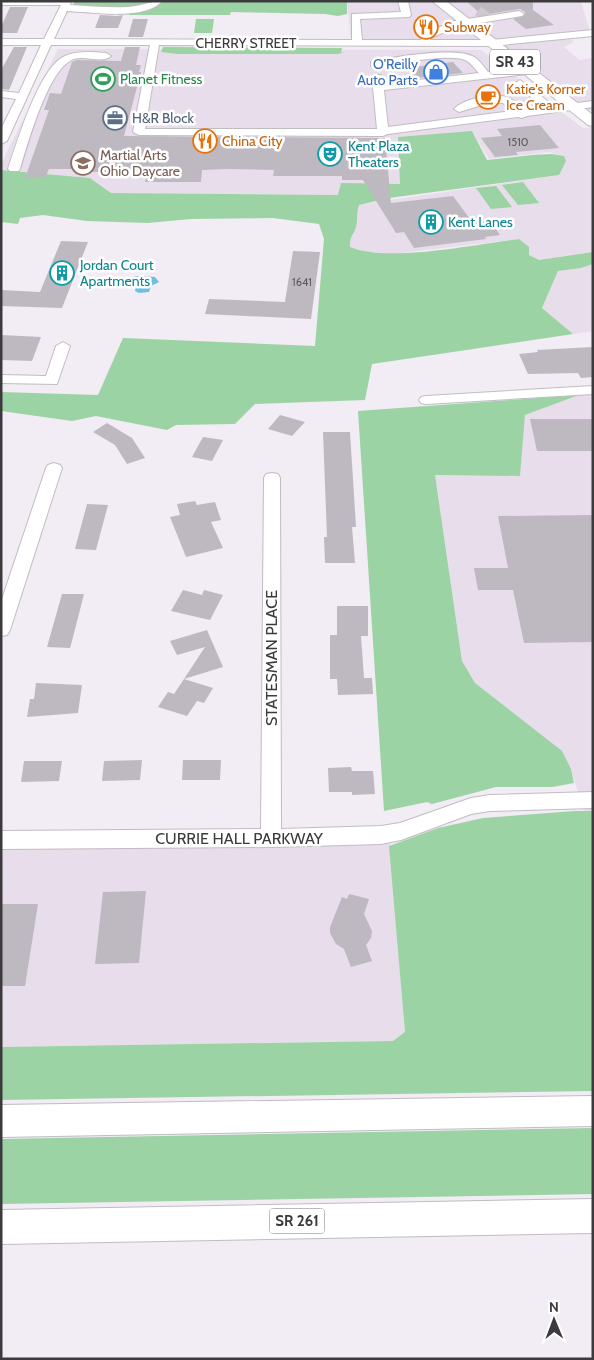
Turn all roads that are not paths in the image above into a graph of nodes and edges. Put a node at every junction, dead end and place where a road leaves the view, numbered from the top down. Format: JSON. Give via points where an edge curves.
{"nodes":[{"id":1,"x":158,"y":1,"type":"edge"},
{"id":2,"x":403,"y":1,"type":"edge"},
{"id":3,"x":438,"y":1,"type":"edge"},
{"id":4,"x":1,"y":2,"type":"edge"},
{"id":5,"x":66,"y":4,"type":"edge"},
{"id":6,"x":469,"y":10,"type":"tunnel mouth"},
{"id":7,"x":451,"y":12,"type":"junction"},
{"id":8,"x":519,"y":14,"type":"dead end"},
{"id":9,"x":465,"y":22,"type":"junction"},
{"id":10,"x":512,"y":32,"type":"dead end"},
{"id":11,"x":593,"y":33,"type":"edge"},
{"id":12,"x":485,"y":35,"type":"junction"},
{"id":13,"x":523,"y":40,"type":"junction"},
{"id":14,"x":1,"y":42,"type":"edge"},
{"id":15,"x":47,"y":42,"type":"junction"},
{"id":16,"x":155,"y":43,"type":"junction"},
{"id":17,"x":355,"y":43,"type":"junction"},
{"id":18,"x":383,"y":43,"type":"junction"},
{"id":19,"x":425,"y":43,"type":"junction"},
{"id":20,"x":113,"y":56,"type":"dead end"},
{"id":21,"x":374,"y":60,"type":"junction"},
{"id":22,"x":527,"y":70,"type":"junction"},
{"id":23,"x":486,"y":76,"type":"junction"},
{"id":24,"x":520,"y":83,"type":"dead end"},
{"id":25,"x":378,"y":88,"type":"junction"},
{"id":26,"x":1,"y":94,"type":"edge"},
{"id":27,"x":22,"y":96,"type":"junction"},
{"id":28,"x":593,"y":104,"type":"edge"},
{"id":29,"x":573,"y":107,"type":"junction"},
{"id":30,"x":458,"y":109,"type":"dead end"},
{"id":31,"x":553,"y":110,"type":"junction"},
{"id":32,"x":522,"y":114,"type":"junction"},
{"id":33,"x":593,"y":122,"type":"edge"},
{"id":34,"x":383,"y":133,"type":"junction"},
{"id":35,"x":1,"y":141,"type":"edge"},
{"id":36,"x":14,"y":168,"type":"dead end"},
{"id":37,"x":64,"y":346,"type":"dead end"},
{"id":38,"x":1,"y":379,"type":"edge"},
{"id":39,"x":593,"y":390,"type":"edge"},
{"id":40,"x":426,"y":400,"type":"dead end"},
{"id":41,"x":54,"y":468,"type":"dead end"},
{"id":42,"x":272,"y":478,"type":"dead end"},
{"id":43,"x":1,"y":630,"type":"edge"},
{"id":44,"x":593,"y":800,"type":"edge"},
{"id":45,"x":271,"y":838,"type":"junction"},
{"id":46,"x":1,"y":840,"type":"edge"},
{"id":47,"x":593,"y":1111,"type":"edge"},
{"id":48,"x":1,"y":1120,"type":"edge"},
{"id":49,"x":593,"y":1216,"type":"edge"},
{"id":50,"x":1,"y":1227,"type":"edge"}],
"edges":[{"from":1,"to":5,"type":"street","via":[[152,8],[138,10]]},
{"from":2,"to":17,"type":"street","via":[[406,15],[355,16]]},
{"from":3,"to":7,"type":"main road","number":"SR 43"},
{"from":4,"to":5,"type":"street"},
{"from":5,"to":15,"type":"street"},
{"from":6,"to":7,"type":"street"},
{"from":7,"to":9,"type":"main road","number":"SR 43"},
{"from":8,"to":9,"type":"street","via":[[488,15]]},
{"from":9,"to":12,"type":"main road","number":"SR 43"},
{"from":9,"to":19,"type":"street","via":[[426,36]]},
{"from":10,"to":13,"type":"street"},
{"from":11,"to":13,"type":"street","name":"CHERRY STREET"},
{"from":12,"to":13,"type":"street","name":"CHERRY STREET"},
{"from":12,"to":19,"type":"street","name":"CHERRY STREET"},
{"from":12,"to":22,"type":"main road","number":"SR 43"},
{"from":14,"to":15,"type":"street","name":"CHERRY STREET"},
{"from":15,"to":16,"type":"street","name":"CHERRY STREET"},
{"from":15,"to":27,"type":"street"},
{"from":16,"to":17,"type":"street","name":"CHERRY STREET"},
{"from":16,"to":34,"type":"street","via":[[148,56],[139,132]]},
{"from":17,"to":18,"type":"street","name":"CHERRY STREET"},
{"from":17,"to":21,"type":"street","via":[[355,48]]},
{"from":18,"to":19,"type":"street","name":"CHERRY STREET"},
{"from":18,"to":21,"type":"street"},
{"from":20,"to":36,"type":"street","via":[[72,56],[61,62],[46,83]]},
{"from":21,"to":23,"type":"street","via":[[460,56],[469,58]]},
{"from":21,"to":25,"type":"street"},
{"from":22,"to":23,"type":"street"},
{"from":22,"to":29,"type":"main road","number":"SR 43"},
{"from":23,"to":25,"type":"street"},
{"from":24,"to":31,"type":"lane"},
{"from":25,"to":34,"type":"street"},
{"from":26,"to":27,"type":"lane"},
{"from":27,"to":35,"type":"street"},
{"from":28,"to":29,"type":"street"},
{"from":29,"to":31,"type":"street"},
{"from":29,"to":33,"type":"main road","number":"SR 43"},
{"from":30,"to":32,"type":"street","via":[[473,103],[506,100]]},
{"from":31,"to":32,"type":"street"},
{"from":32,"to":34,"type":"street"},
{"from":37,"to":38,"type":"street","via":[[52,381]]},
{"from":39,"to":40,"type":"street"},
{"from":41,"to":43,"type":"street"},
{"from":42,"to":45,"type":"street","name":"STATESMAN PLACE"},
{"from":44,"to":45,"type":"street","name":"CURRIE HALL PARKWAY","via":[[512,801],[471,806],[381,835]]},
{"from":45,"to":46,"type":"street","name":"CURRIE HALL PARKWAY"},
{"from":47,"to":48,"type":"main road"},
{"from":49,"to":50,"type":"main road","number":"SR 261"}]}
